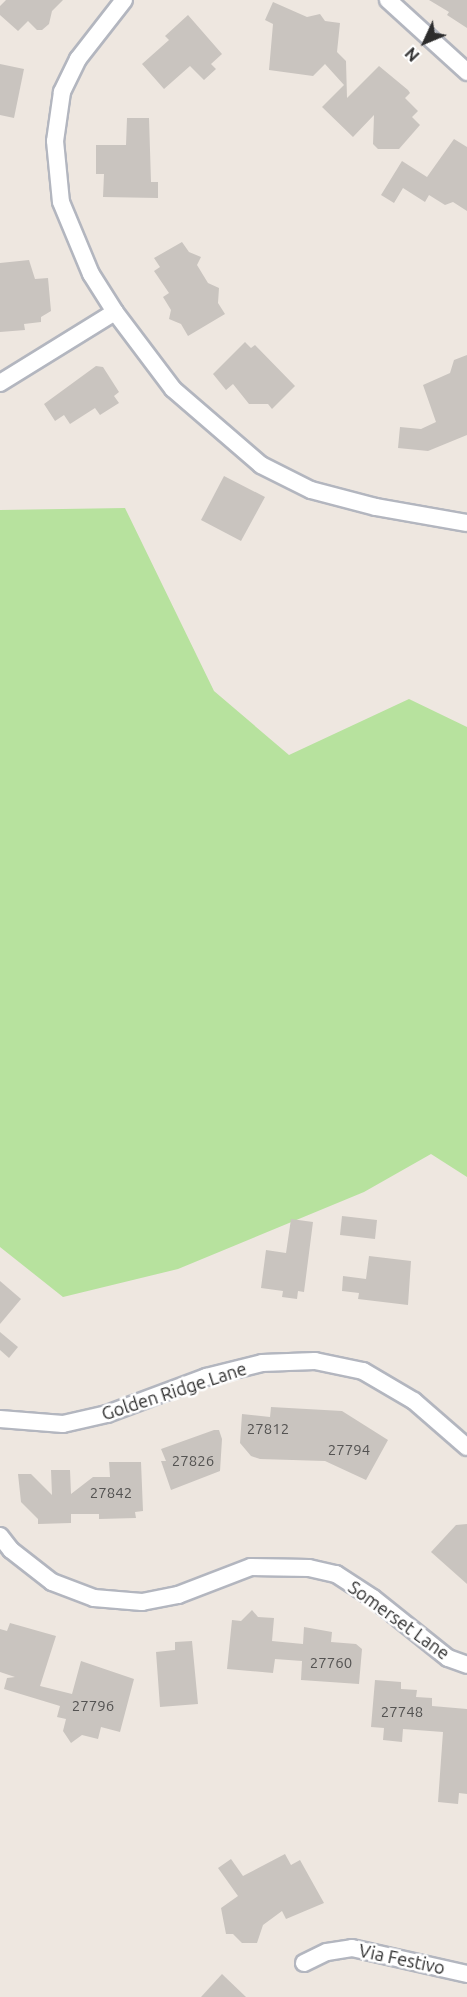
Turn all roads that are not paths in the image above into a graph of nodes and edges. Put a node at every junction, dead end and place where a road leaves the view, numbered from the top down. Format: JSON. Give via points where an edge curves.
{"nodes":[{"id":1,"x":124,"y":0,"type":"edge"},
{"id":2,"x":388,"y":0,"type":"edge"},
{"id":3,"x":467,"y":72,"type":"edge"},
{"id":4,"x":115,"y":312,"type":"junction"},
{"id":5,"x":0,"y":383,"type":"edge"},
{"id":6,"x":467,"y":523,"type":"edge"},
{"id":7,"x":0,"y":1419,"type":"edge"},
{"id":8,"x":467,"y":1447,"type":"edge"},
{"id":9,"x":0,"y":1536,"type":"edge"},
{"id":10,"x":467,"y":1665,"type":"edge"},
{"id":11,"x":304,"y":1963,"type":"dead end"},
{"id":12,"x":467,"y":1974,"type":"edge"}],
"edges":[{"from":1,"to":4,"type":"street","via":[[78,59],[62,92],[55,141],[61,202],[91,274]]},
{"from":2,"to":3,"type":"street"},
{"from":4,"to":5,"type":"street"},
{"from":4,"to":6,"type":"street","via":[[173,390],[261,465],[311,490],[376,507]]},
{"from":7,"to":8,"type":"street","name":"Golden Ridge Lane","via":[[63,1424],[107,1414],[218,1374],[262,1363],[315,1361],[373,1377],[414,1401]]},
{"from":9,"to":10,"type":"street","name":"Somerset Lane","via":[[11,1550],[52,1582],[94,1598],[142,1602],[178,1596],[251,1567],[309,1568],[336,1574],[448,1658]]},
{"from":11,"to":12,"type":"street","name":"Via Festivo","via":[[327,1952],[352,1948]]}]}
